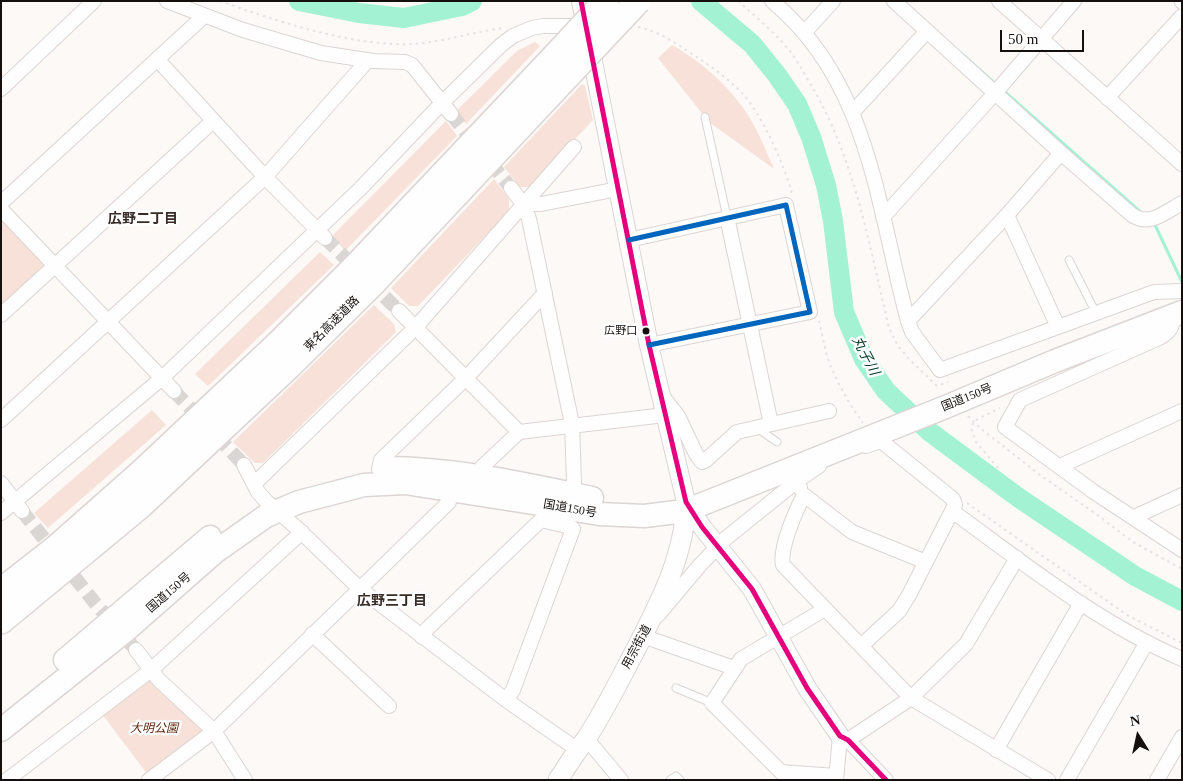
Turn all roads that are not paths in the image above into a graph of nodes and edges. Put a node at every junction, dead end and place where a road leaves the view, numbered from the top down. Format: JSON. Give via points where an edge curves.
{"nodes":[{"id":1,"x":94,"y":1,"type":"edge"},
{"id":2,"x":167,"y":1,"type":"edge"},
{"id":3,"x":638,"y":1,"type":"edge"},
{"id":4,"x":772,"y":1,"type":"edge"},
{"id":5,"x":833,"y":1,"type":"edge"},
{"id":6,"x":894,"y":1,"type":"edge"},
{"id":7,"x":999,"y":1,"type":"edge"},
{"id":8,"x":1074,"y":1,"type":"edge"},
{"id":9,"x":589,"y":9,"type":"edge"},
{"id":10,"x":204,"y":16,"type":"junction"},
{"id":11,"x":1182,"y":16,"type":"edge"},
{"id":12,"x":927,"y":31,"type":"junction"},
{"id":13,"x":805,"y":32,"type":"junction"},
{"id":14,"x":1041,"y":39,"type":"junction"},
{"id":15,"x":157,"y":59,"type":"junction"},
{"id":16,"x":368,"y":60,"type":"junction"},
{"id":17,"x":565,"y":62,"type":"junction"},
{"id":18,"x":1,"y":89,"type":"edge"},
{"id":19,"x":995,"y":93,"type":"junction"},
{"id":20,"x":1108,"y":98,"type":"junction"},
{"id":21,"x":442,"y":103,"type":"junction"},
{"id":22,"x":852,"y":113,"type":"junction"},
{"id":23,"x":451,"y":114,"type":"tunnel mouth"},
{"id":24,"x":705,"y":117,"type":"dead end"},
{"id":25,"x":213,"y":121,"type":"junction"},
{"id":26,"x":574,"y":147,"type":"dead end"},
{"id":27,"x":1061,"y":153,"type":"junction"},
{"id":28,"x":1182,"y":164,"type":"edge"},
{"id":29,"x":264,"y":177,"type":"junction"},
{"id":30,"x":511,"y":188,"type":"tunnel mouth"},
{"id":31,"x":618,"y":188,"type":"junction"},
{"id":32,"x":1,"y":203,"type":"edge"},
{"id":33,"x":1182,"y":203,"type":"edge"},
{"id":34,"x":524,"y":204,"type":"junction"},
{"id":35,"x":1,"y":209,"type":"edge"},
{"id":36,"x":1007,"y":215,"type":"junction"},
{"id":37,"x":727,"y":217,"type":"junction"},
{"id":38,"x":883,"y":217,"type":"junction"},
{"id":39,"x":321,"y":234,"type":"junction"},
{"id":40,"x":628,"y":240,"type":"junction"},
{"id":41,"x":1069,"y":260,"type":"dead end"},
{"id":42,"x":54,"y":266,"type":"junction"},
{"id":43,"x":1182,"y":291,"type":"edge"},
{"id":44,"x":545,"y":293,"type":"junction"},
{"id":45,"x":1179,"y":309,"type":"edge"},
{"id":46,"x":399,"y":311,"type":"tunnel mouth"},
{"id":47,"x":1096,"y":313,"type":"junction"},
{"id":48,"x":1,"y":314,"type":"edge"},
{"id":49,"x":908,"y":321,"type":"junction"},
{"id":50,"x":108,"y":322,"type":"junction"},
{"id":51,"x":749,"y":325,"type":"junction"},
{"id":52,"x":1058,"y":327,"type":"junction"},
{"id":53,"x":415,"y":328,"type":"junction"},
{"id":54,"x":649,"y":345,"type":"junction"},
{"id":55,"x":466,"y":378,"type":"junction"},
{"id":56,"x":161,"y":379,"type":"junction"},
{"id":57,"x":174,"y":391,"type":"tunnel mouth"},
{"id":58,"x":660,"y":393,"type":"junction"},
{"id":59,"x":829,"y":411,"type":"dead end"},
{"id":60,"x":1182,"y":411,"type":"edge"},
{"id":61,"x":665,"y":415,"type":"junction"},
{"id":62,"x":1,"y":420,"type":"edge"},
{"id":63,"x":572,"y":424,"type":"junction"},
{"id":64,"x":771,"y":424,"type":"junction"},
{"id":65,"x":756,"y":428,"type":"junction"},
{"id":66,"x":875,"y":431,"type":"junction"},
{"id":67,"x":519,"y":432,"type":"junction"},
{"id":68,"x":777,"y":442,"type":"dead end"},
{"id":69,"x":244,"y":466,"type":"tunnel mouth"},
{"id":70,"x":1060,"y":466,"type":"junction"},
{"id":71,"x":482,"y":467,"type":"dead end"},
{"id":72,"x":379,"y":468,"type":"junction"},
{"id":73,"x":797,"y":481,"type":"junction"},
{"id":74,"x":574,"y":482,"type":"dead end"},
{"id":75,"x":1,"y":483,"type":"edge"},
{"id":76,"x":804,"y":495,"type":"junction"},
{"id":77,"x":1182,"y":495,"type":"edge"},
{"id":78,"x":266,"y":498,"type":"junction"},
{"id":79,"x":449,"y":502,"type":"dead end"},
{"id":80,"x":686,"y":504,"type":"junction"},
{"id":81,"x":19,"y":507,"type":"junction"},
{"id":82,"x":952,"y":511,"type":"junction"},
{"id":83,"x":1,"y":513,"type":"edge"},
{"id":84,"x":1134,"y":517,"type":"junction"},
{"id":85,"x":302,"y":532,"type":"junction"},
{"id":86,"x":718,"y":546,"type":"junction"},
{"id":87,"x":1182,"y":550,"type":"edge"},
{"id":88,"x":1017,"y":558,"type":"junction"},
{"id":89,"x":926,"y":562,"type":"junction"},
{"id":90,"x":359,"y":588,"type":"junction"},
{"id":91,"x":1,"y":591,"type":"edge"},
{"id":92,"x":1081,"y":603,"type":"junction"},
{"id":93,"x":825,"y":609,"type":"junction"},
{"id":94,"x":1,"y":621,"type":"edge"},
{"id":95,"x":645,"y":630,"type":"junction"},
{"id":96,"x":312,"y":634,"type":"junction"},
{"id":97,"x":778,"y":636,"type":"junction"},
{"id":98,"x":422,"y":637,"type":"junction"},
{"id":99,"x":1147,"y":642,"type":"junction"},
{"id":100,"x":860,"y":646,"type":"junction"},
{"id":101,"x":136,"y":650,"type":"tunnel mouth"},
{"id":102,"x":1182,"y":659,"type":"edge"},
{"id":103,"x":734,"y":668,"type":"junction"},
{"id":104,"x":151,"y":670,"type":"junction"},
{"id":105,"x":676,"y":688,"type":"dead end"},
{"id":106,"x":911,"y":698,"type":"junction"},
{"id":107,"x":506,"y":700,"type":"junction"},
{"id":108,"x":712,"y":703,"type":"junction"},
{"id":109,"x":389,"y":706,"type":"dead end"},
{"id":110,"x":1,"y":712,"type":"edge"},
{"id":111,"x":1,"y":730,"type":"edge"},
{"id":112,"x":214,"y":731,"type":"junction"},
{"id":113,"x":844,"y":738,"type":"junction"},
{"id":114,"x":1182,"y":738,"type":"edge"},
{"id":115,"x":582,"y":744,"type":"junction"},
{"id":116,"x":996,"y":750,"type":"junction"},
{"id":117,"x":836,"y":778,"type":"edge"},
{"id":118,"x":7,"y":780,"type":"edge"},
{"id":119,"x":150,"y":780,"type":"edge"},
{"id":120,"x":245,"y":780,"type":"edge"},
{"id":121,"x":558,"y":780,"type":"edge"},
{"id":122,"x":621,"y":780,"type":"edge"},
{"id":123,"x":670,"y":780,"type":"edge"},
{"id":124,"x":680,"y":780,"type":"edge"},
{"id":125,"x":886,"y":780,"type":"edge"},
{"id":126,"x":1048,"y":780,"type":"edge"},
{"id":127,"x":1067,"y":780,"type":"edge"},
{"id":128,"x":1157,"y":780,"type":"edge"}],
"edges":[{"from":1,"to":18,"type":"street"},
{"from":2,"to":10,"type":"street"},
{"from":3,"to":17,"type":"highway","name":"東名高速道路","bridge":true},
{"from":4,"to":13,"type":"street"},
{"from":5,"to":13,"type":"street"},
{"from":6,"to":12,"type":"street"},
{"from":7,"to":14,"type":"street"},
{"from":8,"to":14,"type":"street"},
{"from":9,"to":17,"type":"highway","name":"東名高速道路","bridge":true},
{"from":9,"to":21,"type":"street","via":[[572,26],[543,26],[513,36]]},
{"from":9,"to":31,"type":"street","name":"用宗街道"},
{"from":10,"to":15,"type":"street"},
{"from":10,"to":16,"type":"street","via":[[321,53]]},
{"from":11,"to":20,"type":"street"},
{"from":12,"to":19,"type":"street"},
{"from":12,"to":22,"type":"street"},
{"from":13,"to":22,"type":"street","via":[[832,71]]},
{"from":14,"to":19,"type":"street"},
{"from":14,"to":20,"type":"street"},
{"from":15,"to":25,"type":"street"},
{"from":15,"to":32,"type":"street"},
{"from":16,"to":21,"type":"street","via":[[412,65]]},
{"from":16,"to":29,"type":"street"},
{"from":17,"to":91,"type":"highway","name":"東名高速道路","via":[[279,343],[142,472],[56,548]]},
{"from":17,"to":94,"type":"highway","name":"東名高速道路","via":[[382,274],[141,505]]},
{"from":19,"to":27,"type":"street"},
{"from":19,"to":38,"type":"street"},
{"from":20,"to":28,"type":"street"},
{"from":21,"to":23,"type":"street"},
{"from":21,"to":39,"type":"street"},
{"from":22,"to":38,"type":"street"},
{"from":24,"to":37,"type":"lane"},
{"from":25,"to":29,"type":"street"},
{"from":25,"to":42,"type":"street"},
{"from":26,"to":34,"type":"street"},
{"from":27,"to":33,"type":"street","via":[[1140,220],[1153,219]]},
{"from":27,"to":36,"type":"street"},
{"from":29,"to":39,"type":"street"},
{"from":29,"to":50,"type":"street"},
{"from":30,"to":34,"type":"street"},
{"from":31,"to":34,"type":"street","via":[[541,204]]},
{"from":31,"to":40,"type":"street","name":"用宗街道"},
{"from":34,"to":44,"type":"street"},
{"from":34,"to":53,"type":"street"},
{"from":35,"to":42,"type":"street"},
{"from":36,"to":49,"type":"street"},
{"from":36,"to":52,"type":"street"},
{"from":37,"to":40,"type":"street"},
{"from":37,"to":51,"type":"street"},
{"from":37,"to":51,"type":"street","via":[[786,205],[810,312]]},
{"from":38,"to":49,"type":"street"},
{"from":39,"to":56,"type":"street"},
{"from":40,"to":54,"type":"street","name":"用宗街道"},
{"from":41,"to":47,"type":"lane"},
{"from":42,"to":48,"type":"street"},
{"from":42,"to":50,"type":"street"},
{"from":43,"to":47,"type":"street","via":[[1154,292]]},
{"from":44,"to":55,"type":"street"},
{"from":44,"to":63,"type":"street"},
{"from":45,"to":66,"type":"highway","name":"国道150号"},
{"from":45,"to":70,"type":"street","via":[[1170,331],[1161,337],[1020,400],[1005,427]]},
{"from":46,"to":53,"type":"street"},
{"from":47,"to":52,"type":"street"},
{"from":49,"to":52,"type":"street","via":[[912,332],[940,370]]},
{"from":50,"to":56,"type":"street"},
{"from":50,"to":62,"type":"street"},
{"from":51,"to":54,"type":"street"},
{"from":51,"to":64,"type":"street"},
{"from":53,"to":55,"type":"street"},
{"from":53,"to":78,"type":"street"},
{"from":54,"to":58,"type":"street","name":"用宗街道"},
{"from":55,"to":67,"type":"street"},
{"from":55,"to":72,"type":"street","via":[[381,460]]},
{"from":56,"to":57,"type":"street"},
{"from":56,"to":81,"type":"street"},
{"from":58,"to":61,"type":"street","name":"用宗街道"},
{"from":58,"to":65,"type":"street","via":[[678,416],[702,462],[737,432]]},
{"from":59,"to":64,"type":"street"},
{"from":60,"to":70,"type":"street"},
{"from":61,"to":63,"type":"street"},
{"from":61,"to":80,"type":"street","name":"用宗街道"},
{"from":63,"to":67,"type":"street"},
{"from":63,"to":74,"type":"street"},
{"from":64,"to":65,"type":"street"},
{"from":65,"to":68,"type":"lane"},
{"from":66,"to":73,"type":"street"},
{"from":66,"to":80,"type":"highway","name":"国道150号"},
{"from":66,"to":82,"type":"street","via":[[953,499]]},
{"from":67,"to":71,"type":"street"},
{"from":69,"to":78,"type":"street"},
{"from":70,"to":84,"type":"street"},
{"from":72,"to":78,"type":"highway","name":"国道150号","via":[[314,481]]},
{"from":72,"to":80,"type":"highway","name":"国道150号","via":[[429,470],[527,484],[601,500]]},
{"from":73,"to":76,"type":"street"},
{"from":73,"to":86,"type":"street"},
{"from":75,"to":81,"type":"street"},
{"from":76,"to":89,"type":"street","via":[[852,532]]},
{"from":76,"to":93,"type":"street","via":[[789,532],[782,561]]},
{"from":77,"to":84,"type":"street"},
{"from":78,"to":80,"type":"highway","name":"国道150号","via":[[299,502],[373,484],[405,483],[599,514],[644,516]]},
{"from":78,"to":85,"type":"street"},
{"from":78,"to":110,"type":"highway","name":"国道150号","via":[[208,538]]},
{"from":78,"to":111,"type":"highway","name":"国道150号","via":[[249,527],[214,552],[124,632]]},
{"from":79,"to":90,"type":"street"},
{"from":80,"to":86,"type":"street"},
{"from":80,"to":95,"type":"main road","name":"用宗街道","via":[[681,545],[672,573]]},
{"from":81,"to":83,"type":"street"},
{"from":82,"to":88,"type":"street"},
{"from":82,"to":89,"type":"street"},
{"from":84,"to":87,"type":"street"},
{"from":85,"to":90,"type":"street"},
{"from":85,"to":104,"type":"street"},
{"from":86,"to":95,"type":"street"},
{"from":86,"to":97,"type":"street","via":[[752,589]]},
{"from":88,"to":92,"type":"street"},
{"from":88,"to":106,"type":"street","via":[[966,644]]},
{"from":89,"to":100,"type":"street","via":[[899,611]]},
{"from":90,"to":96,"type":"street"},
{"from":90,"to":98,"type":"street"},
{"from":92,"to":99,"type":"street"},
{"from":92,"to":116,"type":"street"},
{"from":93,"to":97,"type":"street"},
{"from":93,"to":100,"type":"street"},
{"from":95,"to":103,"type":"street","via":[[651,638]]},
{"from":95,"to":115,"type":"main road","name":"用宗街道"},
{"from":96,"to":109,"type":"street"},
{"from":96,"to":112,"type":"street"},
{"from":97,"to":103,"type":"street","via":[[741,659]]},
{"from":97,"to":113,"type":"street","via":[[807,688]]},
{"from":98,"to":107,"type":"street"},
{"from":98,"to":107,"type":"street","via":[[541,520],[571,526],[573,529],[560,565],[513,690]]},
{"from":99,"to":102,"type":"street"},
{"from":99,"to":127,"type":"street"},
{"from":100,"to":106,"type":"street"},
{"from":101,"to":104,"type":"street"},
{"from":103,"to":108,"type":"street"},
{"from":104,"to":112,"type":"street"},
{"from":104,"to":118,"type":"street"},
{"from":105,"to":108,"type":"lane"},
{"from":106,"to":113,"type":"street"},
{"from":106,"to":116,"type":"street"},
{"from":107,"to":115,"type":"street"},
{"from":108,"to":117,"type":"street","via":[[779,774]]},
{"from":112,"to":119,"type":"street"},
{"from":112,"to":120,"type":"street"},
{"from":113,"to":117,"type":"street"},
{"from":113,"to":125,"type":"street"},
{"from":114,"to":128,"type":"street"},
{"from":115,"to":121,"type":"main road","name":"用宗街道"},
{"from":115,"to":122,"type":"street"},
{"from":116,"to":126,"type":"street"},
{"from":123,"to":124,"type":"lane","via":[[676,776]]}]}
